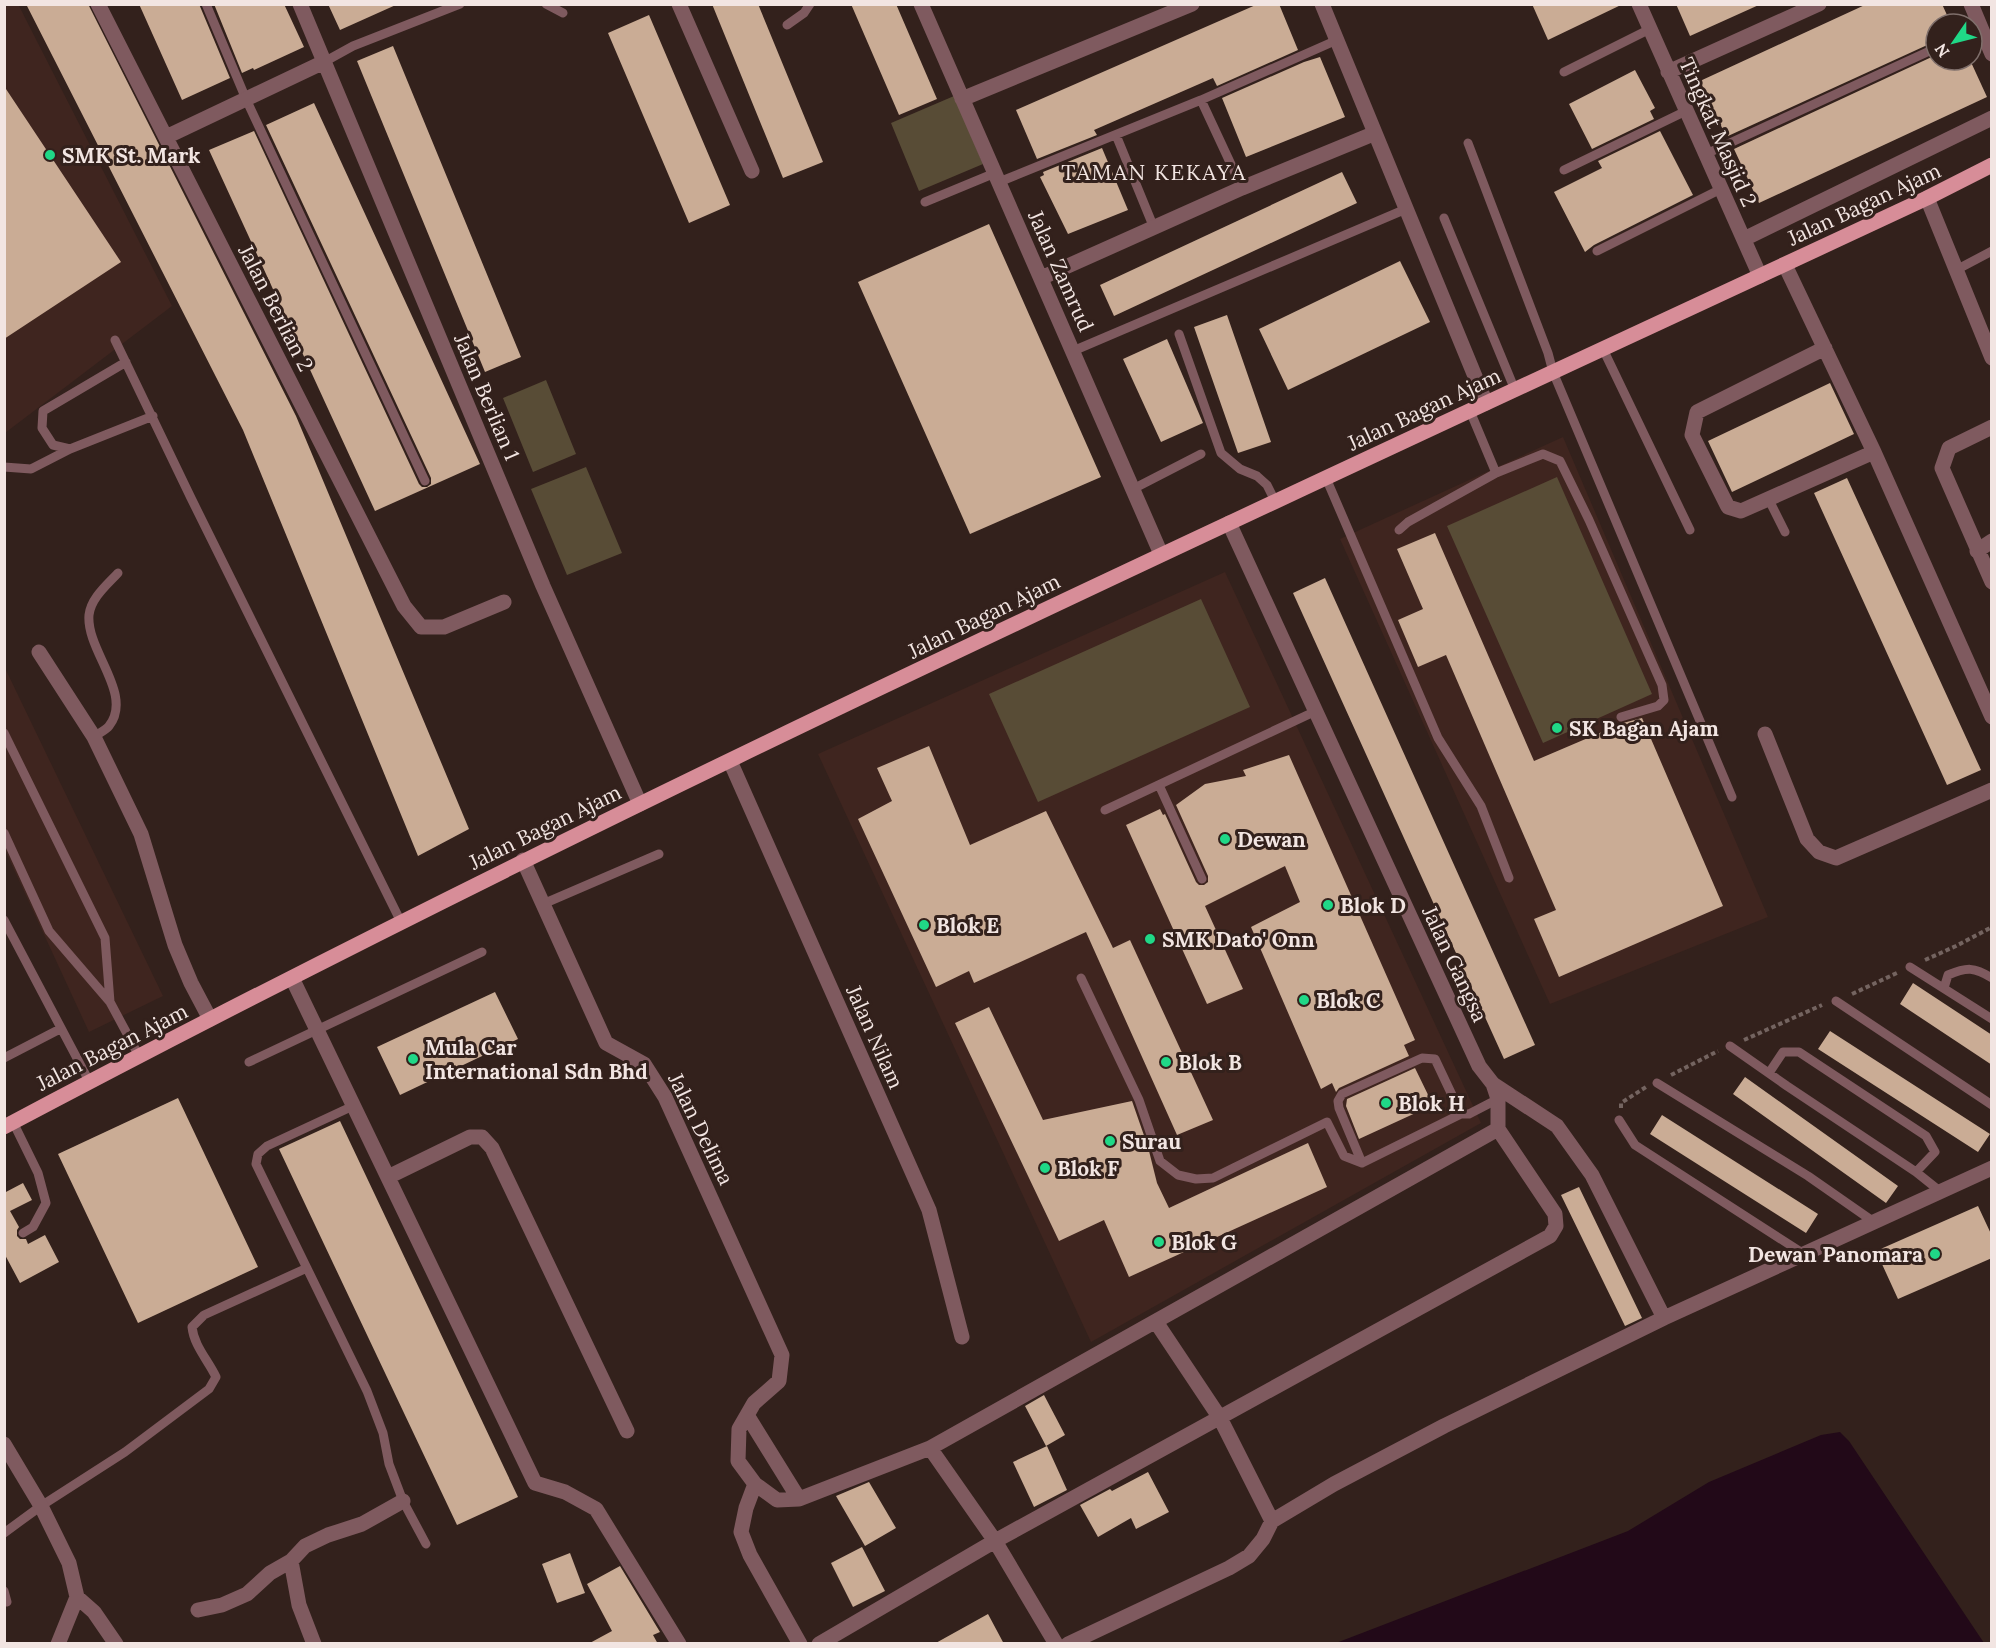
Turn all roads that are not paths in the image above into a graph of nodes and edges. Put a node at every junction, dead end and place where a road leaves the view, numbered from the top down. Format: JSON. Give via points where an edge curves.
{"nodes":[{"id":1,"x":98,"y":4,"type":"edge"},
{"id":2,"x":206,"y":4,"type":"edge"},
{"id":3,"x":300,"y":4,"type":"edge"},
{"id":4,"x":460,"y":4,"type":"edge"},
{"id":5,"x":546,"y":4,"type":"edge"},
{"id":6,"x":679,"y":4,"type":"edge"},
{"id":7,"x":810,"y":4,"type":"edge"},
{"id":8,"x":921,"y":4,"type":"edge"},
{"id":9,"x":1192,"y":4,"type":"edge"},
{"id":10,"x":1322,"y":4,"type":"edge"},
{"id":11,"x":1638,"y":4,"type":"edge"},
{"id":12,"x":1819,"y":4,"type":"edge"},
{"id":13,"x":445,"y":7,"type":"edge"},
{"id":14,"x":562,"y":13,"type":"dead end"},
{"id":15,"x":787,"y":25,"type":"dead end"},
{"id":16,"x":1650,"y":29,"type":"junction"},
{"id":17,"x":1337,"y":40,"type":"junction"},
{"id":18,"x":1924,"y":54,"type":"edge"},
{"id":19,"x":324,"y":62,"type":"junction"},
{"id":20,"x":1564,"y":72,"type":"dead end"},
{"id":21,"x":1668,"y":72,"type":"junction"},
{"id":22,"x":246,"y":99,"type":"junction"},
{"id":23,"x":962,"y":99,"type":"junction"},
{"id":24,"x":1201,"y":100,"type":"junction"},
{"id":25,"x":1686,"y":111,"type":"junction"},
{"id":26,"x":1992,"y":118,"type":"edge"},
{"id":27,"x":1373,"y":134,"type":"junction"},
{"id":28,"x":1116,"y":135,"type":"junction"},
{"id":29,"x":166,"y":137,"type":"junction"},
{"id":30,"x":1468,"y":143,"type":"dead end"},
{"id":31,"x":1706,"y":154,"type":"junction"},
{"id":32,"x":1992,"y":165,"type":"edge"},
{"id":33,"x":1564,"y":170,"type":"dead end"},
{"id":34,"x":752,"y":171,"type":"dead end"},
{"id":35,"x":997,"y":178,"type":"junction"},
{"id":36,"x":1242,"y":188,"type":"junction"},
{"id":37,"x":1721,"y":189,"type":"junction"},
{"id":38,"x":1928,"y":198,"type":"junction"},
{"id":39,"x":925,"y":202,"type":"dead end"},
{"id":40,"x":1406,"y":209,"type":"junction"},
{"id":41,"x":1444,"y":218,"type":"dead end"},
{"id":42,"x":1154,"y":228,"type":"junction"},
{"id":43,"x":1744,"y":239,"type":"junction"},
{"id":44,"x":1597,"y":251,"type":"dead end"},
{"id":45,"x":1992,"y":251,"type":"edge"},
{"id":46,"x":1785,"y":264,"type":"junction"},
{"id":47,"x":1956,"y":270,"type":"junction"},
{"id":48,"x":1760,"y":276,"type":"junction"},
{"id":49,"x":1041,"y":278,"type":"junction"},
{"id":50,"x":1179,"y":334,"type":"dead end"},
{"id":51,"x":115,"y":340,"type":"dead end"},
{"id":52,"x":1825,"y":348,"type":"junction"},
{"id":53,"x":1604,"y":349,"type":"junction"},
{"id":54,"x":1072,"y":351,"type":"junction"},
{"id":55,"x":1992,"y":358,"type":"edge"},
{"id":56,"x":126,"y":362,"type":"junction"},
{"id":57,"x":1553,"y":372,"type":"junction"},
{"id":58,"x":1515,"y":390,"type":"junction"},
{"id":59,"x":1486,"y":403,"type":"junction"},
{"id":60,"x":1470,"y":411,"type":"junction"},
{"id":61,"x":153,"y":416,"type":"junction"},
{"id":62,"x":1992,"y":427,"type":"edge"},
{"id":63,"x":70,"y":449,"type":"junction"},
{"id":64,"x":1874,"y":452,"type":"junction"},
{"id":65,"x":1201,"y":454,"type":"dead end"},
{"id":66,"x":4,"y":467,"type":"edge"},
{"id":67,"x":1496,"y":473,"type":"junction"},
{"id":68,"x":1326,"y":478,"type":"junction"},
{"id":69,"x":425,"y":481,"type":"dead end"},
{"id":70,"x":1133,"y":489,"type":"junction"},
{"id":71,"x":1769,"y":500,"type":"junction"},
{"id":72,"x":1275,"y":501,"type":"junction"},
{"id":73,"x":1228,"y":523,"type":"junction"},
{"id":74,"x":1399,"y":530,"type":"dead end"},
{"id":75,"x":1690,"y":530,"type":"dead end"},
{"id":76,"x":1785,"y":532,"type":"dead end"},
{"id":77,"x":1992,"y":542,"type":"edge"},
{"id":78,"x":1977,"y":551,"type":"junction"},
{"id":79,"x":1161,"y":554,"type":"junction"},
{"id":80,"x":118,"y":573,"type":"dead end"},
{"id":81,"x":1992,"y":582,"type":"edge"},
{"id":82,"x":504,"y":602,"type":"dead end"},
{"id":83,"x":39,"y":652,"type":"dead end"},
{"id":84,"x":1316,"y":711,"type":"junction"},
{"id":85,"x":1621,"y":717,"type":"dead end"},
{"id":86,"x":1992,"y":717,"type":"edge"},
{"id":87,"x":4,"y":733,"type":"edge"},
{"id":88,"x":1766,"y":734,"type":"dead end"},
{"id":89,"x":94,"y":737,"type":"junction"},
{"id":90,"x":730,"y":761,"type":"junction"},
{"id":91,"x":1159,"y":785,"type":"junction"},
{"id":92,"x":1992,"y":790,"type":"edge"},
{"id":93,"x":1732,"y":797,"type":"dead end"},
{"id":94,"x":640,"y":804,"type":"junction"},
{"id":95,"x":1105,"y":810,"type":"dead end"},
{"id":96,"x":4,"y":833,"type":"edge"},
{"id":97,"x":659,"y":854,"type":"dead end"},
{"id":98,"x":522,"y":860,"type":"junction"},
{"id":99,"x":1509,"y":878,"type":"dead end"},
{"id":100,"x":1202,"y":879,"type":"dead end"},
{"id":101,"x":543,"y":904,"type":"junction"},
{"id":102,"x":4,"y":920,"type":"edge"},
{"id":103,"x":401,"y":922,"type":"junction"},
{"id":104,"x":482,"y":952,"type":"dead end"},
{"id":105,"x":1911,"y":967,"type":"road end"},
{"id":106,"x":291,"y":978,"type":"junction"},
{"id":107,"x":1081,"y":978,"type":"dead end"},
{"id":108,"x":1992,"y":978,"type":"edge"},
{"id":109,"x":1944,"y":988,"type":"junction"},
{"id":110,"x":1836,"y":1001,"type":"road end"},
{"id":111,"x":110,"y":1002,"type":"junction"},
{"id":112,"x":1992,"y":1018,"type":"edge"},
{"id":113,"x":210,"y":1019,"type":"junction"},
{"id":114,"x":60,"y":1029,"type":"junction"},
{"id":115,"x":317,"y":1030,"type":"junction"},
{"id":116,"x":1730,"y":1046,"type":"road end"},
{"id":117,"x":139,"y":1056,"type":"junction"},
{"id":118,"x":4,"y":1058,"type":"edge"},
{"id":119,"x":249,"y":1062,"type":"dead end"},
{"id":120,"x":1769,"y":1073,"type":"junction"},
{"id":121,"x":89,"y":1081,"type":"junction"},
{"id":122,"x":1657,"y":1083,"type":"road end"},
{"id":123,"x":1496,"y":1092,"type":"junction"},
{"id":124,"x":1992,"y":1104,"type":"edge"},
{"id":125,"x":353,"y":1106,"type":"junction"},
{"id":126,"x":1461,"y":1114,"type":"junction"},
{"id":127,"x":1619,"y":1120,"type":"road end"},
{"id":128,"x":9,"y":1124,"type":"edge"},
{"id":129,"x":1498,"y":1129,"type":"junction"},
{"id":130,"x":1362,"y":1163,"type":"junction"},
{"id":131,"x":1992,"y":1168,"type":"edge"},
{"id":132,"x":1916,"y":1172,"type":"junction"},
{"id":133,"x":388,"y":1177,"type":"junction"},
{"id":134,"x":1941,"y":1192,"type":"junction"},
{"id":135,"x":1874,"y":1222,"type":"junction"},
{"id":136,"x":22,"y":1233,"type":"dead end"},
{"id":137,"x":1804,"y":1254,"type":"junction"},
{"id":138,"x":307,"y":1268,"type":"junction"},
{"id":139,"x":1664,"y":1318,"type":"junction"},
{"id":140,"x":1156,"y":1322,"type":"junction"},
{"id":141,"x":962,"y":1336,"type":"dead end"},
{"id":142,"x":747,"y":1415,"type":"junction"},
{"id":143,"x":1220,"y":1418,"type":"junction"},
{"id":144,"x":627,"y":1431,"type":"dead end"},
{"id":145,"x":4,"y":1444,"type":"edge"},
{"id":146,"x":930,"y":1448,"type":"junction"},
{"id":147,"x":755,"y":1484,"type":"junction"},
{"id":148,"x":800,"y":1499,"type":"junction"},
{"id":149,"x":403,"y":1501,"type":"junction"},
{"id":150,"x":41,"y":1506,"type":"junction"},
{"id":151,"x":1272,"y":1521,"type":"junction"},
{"id":152,"x":4,"y":1533,"type":"edge"},
{"id":153,"x":995,"y":1541,"type":"junction"},
{"id":154,"x":426,"y":1544,"type":"dead end"},
{"id":155,"x":291,"y":1561,"type":"junction"},
{"id":156,"x":4,"y":1591,"type":"edge"},
{"id":157,"x":77,"y":1597,"type":"junction"},
{"id":158,"x":7,"y":1602,"type":"dead end"},
{"id":159,"x":198,"y":1610,"type":"dead end"},
{"id":160,"x":58,"y":1644,"type":"edge"},
{"id":161,"x":116,"y":1644,"type":"edge"},
{"id":162,"x":314,"y":1644,"type":"edge"},
{"id":163,"x":679,"y":1644,"type":"edge"},
{"id":164,"x":800,"y":1644,"type":"edge"},
{"id":165,"x":819,"y":1644,"type":"edge"},
{"id":166,"x":1056,"y":1644,"type":"edge"},
{"id":167,"x":1068,"y":1644,"type":"edge"}],
"edges":[{"from":1,"to":29,"type":"street","name":"Jalan Berlian 2"},
{"from":2,"to":22,"type":"lane"},
{"from":3,"to":19,"type":"street","name":"Jalan Berlian 1"},
{"from":4,"to":13,"type":"lane"},
{"from":5,"to":14,"type":"lane"},
{"from":6,"to":34,"type":"street"},
{"from":7,"to":15,"type":"lane"},
{"from":8,"to":23,"type":"street","name":"Jalan Zamrud"},
{"from":9,"to":23,"type":"street"},
{"from":10,"to":17,"type":"street"},
{"from":11,"to":16,"type":"street","name":"Tingkat Masjid 2"},
{"from":12,"to":21,"type":"street"},
{"from":13,"to":19,"type":"lane"},
{"from":16,"to":20,"type":"lane"},
{"from":16,"to":21,"type":"street","name":"Tingkat Masjid 2"},
{"from":17,"to":24,"type":"lane"},
{"from":17,"to":27,"type":"street"},
{"from":18,"to":31,"type":"lane"},
{"from":19,"to":22,"type":"street"},
{"from":19,"to":94,"type":"street","name":"Jalan Berlian 1","via":[[543,586]]},
{"from":21,"to":25,"type":"street","name":"Tingkat Masjid 2"},
{"from":22,"to":29,"type":"street"},
{"from":22,"to":69,"type":"lane"},
{"from":23,"to":35,"type":"street","name":"Jalan Zamrud"},
{"from":24,"to":28,"type":"lane"},
{"from":24,"to":36,"type":"lane"},
{"from":25,"to":31,"type":"street","name":"Tingkat Masjid 2"},
{"from":25,"to":33,"type":"lane"},
{"from":26,"to":43,"type":"street","name":"Jalan Bagan Ajam"},
{"from":27,"to":36,"type":"street"},
{"from":27,"to":40,"type":"street"},
{"from":28,"to":35,"type":"lane"},
{"from":28,"to":42,"type":"lane"},
{"from":29,"to":82,"type":"street","name":"Jalan Berlian 2","via":[[404,606],[421,627],[444,627]]},
{"from":30,"to":57,"type":"lane"},
{"from":31,"to":37,"type":"street","name":"Tingkat Masjid 2"},
{"from":32,"to":38,"type":"main road","name":"Jalan Bagan Ajam"},
{"from":35,"to":39,"type":"lane"},
{"from":35,"to":49,"type":"street","name":"Jalan Zamrud"},
{"from":36,"to":42,"type":"street"},
{"from":37,"to":43,"type":"street","name":"Tingkat Masjid 2"},
{"from":37,"to":44,"type":"lane"},
{"from":38,"to":46,"type":"main road","name":"Jalan Bagan Ajam"},
{"from":38,"to":47,"type":"street"},
{"from":40,"to":54,"type":"lane"},
{"from":40,"to":59,"type":"street"},
{"from":41,"to":58,"type":"lane"},
{"from":42,"to":49,"type":"street"},
{"from":43,"to":48,"type":"street","name":"Tingkat Masjid 2"},
{"from":45,"to":47,"type":"lane"},
{"from":46,"to":48,"type":"main road","name":"Jalan Bagan Ajam"},
{"from":46,"to":52,"type":"street"},
{"from":47,"to":55,"type":"street"},
{"from":48,"to":53,"type":"main road","name":"Jalan Bagan Ajam"},
{"from":49,"to":54,"type":"street","name":"Jalan Zamrud"},
{"from":50,"to":72,"type":"lane","via":[[1221,453],[1240,469],[1257,476]]},
{"from":51,"to":56,"type":"lane"},
{"from":52,"to":64,"type":"street"},
{"from":52,"to":71,"type":"street","via":[[1697,412],[1692,435],[1728,507],[1741,511]]},
{"from":53,"to":57,"type":"main road","name":"Jalan Bagan Ajam"},
{"from":53,"to":75,"type":"lane"},
{"from":54,"to":70,"type":"street","name":"Jalan Zamrud"},
{"from":56,"to":61,"type":"lane"},
{"from":56,"to":63,"type":"lane","via":[[43,411],[42,428],[53,445]]},
{"from":57,"to":58,"type":"main road","name":"Jalan Bagan Ajam"},
{"from":57,"to":93,"type":"lane"},
{"from":58,"to":59,"type":"main road","name":"Jalan Bagan Ajam"},
{"from":59,"to":60,"type":"main road","name":"Jalan Bagan Ajam"},
{"from":60,"to":67,"type":"lane"},
{"from":60,"to":68,"type":"main road","name":"Jalan Bagan Ajam"},
{"from":61,"to":63,"type":"lane"},
{"from":61,"to":103,"type":"lane"},
{"from":62,"to":78,"type":"street","via":[[1949,448],[1942,468]]},
{"from":63,"to":66,"type":"lane","via":[[31,469]]},
{"from":64,"to":71,"type":"street"},
{"from":64,"to":86,"type":"street"},
{"from":65,"to":70,"type":"lane"},
{"from":67,"to":74,"type":"lane"},
{"from":67,"to":85,"type":"lane","via":[[1543,454],[1560,461],[1662,685],[1664,700],[1658,706]]},
{"from":68,"to":72,"type":"main road","name":"Jalan Bagan Ajam"},
{"from":68,"to":99,"type":"lane","via":[[1438,738],[1481,806]]},
{"from":70,"to":79,"type":"street","name":"Jalan Zamrud"},
{"from":71,"to":76,"type":"lane"},
{"from":72,"to":73,"type":"main road","name":"Jalan Bagan Ajam"},
{"from":73,"to":79,"type":"main road","name":"Jalan Bagan Ajam"},
{"from":73,"to":84,"type":"street","name":"Jalan Gangsa"},
{"from":77,"to":78,"type":"street"},
{"from":78,"to":81,"type":"street"},
{"from":79,"to":90,"type":"main road","name":"Jalan Bagan Ajam"},
{"from":80,"to":89,"type":"lane","via":[[94,601],[89,615],[91,635],[116,694],[116,713],[108,727]]},
{"from":83,"to":89,"type":"street"},
{"from":84,"to":91,"type":"lane"},
{"from":84,"to":123,"type":"street","name":"Jalan Gangsa","via":[[1479,1066]]},
{"from":87,"to":111,"type":"lane","via":[[105,938]]},
{"from":88,"to":92,"type":"street","via":[[1807,839],[1819,852],[1836,858]]},
{"from":89,"to":113,"type":"street","via":[[141,834],[175,945]]},
{"from":90,"to":94,"type":"main road","name":"Jalan Bagan Ajam"},
{"from":90,"to":141,"type":"street","name":"Jalan Nilam","via":[[929,1210]]},
{"from":91,"to":95,"type":"lane"},
{"from":91,"to":100,"type":"lane"},
{"from":94,"to":98,"type":"main road","name":"Jalan Bagan Ajam"},
{"from":96,"to":111,"type":"lane","via":[[50,931]]},
{"from":97,"to":101,"type":"lane"},
{"from":98,"to":101,"type":"street","name":"Jalan Delima"},
{"from":98,"to":103,"type":"main road","name":"Jalan Bagan Ajam"},
{"from":101,"to":142,"type":"street","name":"Jalan Delima","via":[[606,1043],[644,1064],[665,1097],[782,1355],[778,1381]]},
{"from":102,"to":114,"type":"lane"},
{"from":103,"to":106,"type":"main road","name":"Jalan Bagan Ajam"},
{"from":104,"to":115,"type":"lane"},
{"from":105,"to":109,"type":"lane"},
{"from":106,"to":113,"type":"main road","name":"Jalan Bagan Ajam"},
{"from":106,"to":115,"type":"street"},
{"from":107,"to":130,"type":"lane","via":[[1139,1100],[1160,1161],[1178,1175],[1213,1178],[1327,1122],[1344,1156]]},
{"from":108,"to":109,"type":"lane","via":[[1980,970],[1964,968],[1948,975]]},
{"from":109,"to":112,"type":"lane"},
{"from":110,"to":124,"type":"lane"},
{"from":111,"to":117,"type":"lane"},
{"from":113,"to":117,"type":"main road","name":"Jalan Bagan Ajam"},
{"from":114,"to":118,"type":"lane"},
{"from":114,"to":121,"type":"lane"},
{"from":115,"to":119,"type":"lane"},
{"from":115,"to":125,"type":"street"},
{"from":116,"to":120,"type":"lane"},
{"from":117,"to":121,"type":"main road","name":"Jalan Bagan Ajam"},
{"from":120,"to":132,"type":"lane"},
{"from":120,"to":132,"type":"lane","via":[[1783,1052],[1799,1052],[1926,1136],[1935,1152]]},
{"from":121,"to":128,"type":"main road","name":"Jalan Bagan Ajam"},
{"from":122,"to":135,"type":"lane","via":[[1808,1176]]},
{"from":123,"to":126,"type":"lane","via":[[1468,1114]]},
{"from":123,"to":129,"type":"street"},
{"from":123,"to":139,"type":"street","name":"Jalan Gangsa","via":[[1557,1126],[1592,1175]]},
{"from":125,"to":133,"type":"street"},
{"from":125,"to":138,"type":"lane","via":[[267,1146],[258,1154],[256,1164]]},
{"from":126,"to":130,"type":"lane"},
{"from":126,"to":130,"type":"lane","via":[[1436,1059],[1422,1058],[1342,1094],[1339,1108]]},
{"from":127,"to":137,"type":"lane","via":[[1635,1145]]},
{"from":128,"to":136,"type":"lane","via":[[38,1173],[46,1203],[33,1227]]},
{"from":129,"to":140,"type":"street"},
{"from":129,"to":143,"type":"street","via":[[1555,1214],[1556,1226],[1550,1236]]},
{"from":131,"to":134,"type":"street"},
{"from":132,"to":134,"type":"lane"},
{"from":133,"to":144,"type":"street","via":[[470,1137],[482,1137],[497,1159]]},
{"from":133,"to":163,"type":"street","via":[[535,1483],[565,1492],[597,1509]]},
{"from":134,"to":135,"type":"street"},
{"from":135,"to":137,"type":"street"},
{"from":137,"to":139,"type":"street"},
{"from":138,"to":149,"type":"lane","via":[[367,1391]]},
{"from":138,"to":150,"type":"lane","via":[[204,1316],[192,1327],[194,1340],[216,1377],[209,1389],[125,1452]]},
{"from":139,"to":151,"type":"street","via":[[1444,1426]]},
{"from":140,"to":143,"type":"street"},
{"from":140,"to":146,"type":"street"},
{"from":142,"to":147,"type":"street","name":"Jalan Delima","via":[[739,1429],[738,1461]]},
{"from":142,"to":148,"type":"street"},
{"from":143,"to":151,"type":"street"},
{"from":143,"to":153,"type":"street"},
{"from":145,"to":150,"type":"street"},
{"from":146,"to":148,"type":"street"},
{"from":146,"to":153,"type":"street"},
{"from":147,"to":148,"type":"street","via":[[777,1500]]},
{"from":147,"to":164,"type":"street","via":[[741,1532],[750,1556]]},
{"from":149,"to":154,"type":"lane"},
{"from":149,"to":155,"type":"street","via":[[362,1524],[305,1546]]},
{"from":150,"to":152,"type":"lane"},
{"from":150,"to":157,"type":"street","via":[[69,1563]]},
{"from":151,"to":167,"type":"street","via":[[1249,1556]]},
{"from":153,"to":165,"type":"street"},
{"from":153,"to":166,"type":"street"},
{"from":155,"to":159,"type":"street","via":[[247,1594]]},
{"from":155,"to":162,"type":"street","via":[[299,1605]]},
{"from":156,"to":158,"type":"lane"},
{"from":157,"to":160,"type":"street"},
{"from":157,"to":161,"type":"street","via":[[94,1612]]}]}
